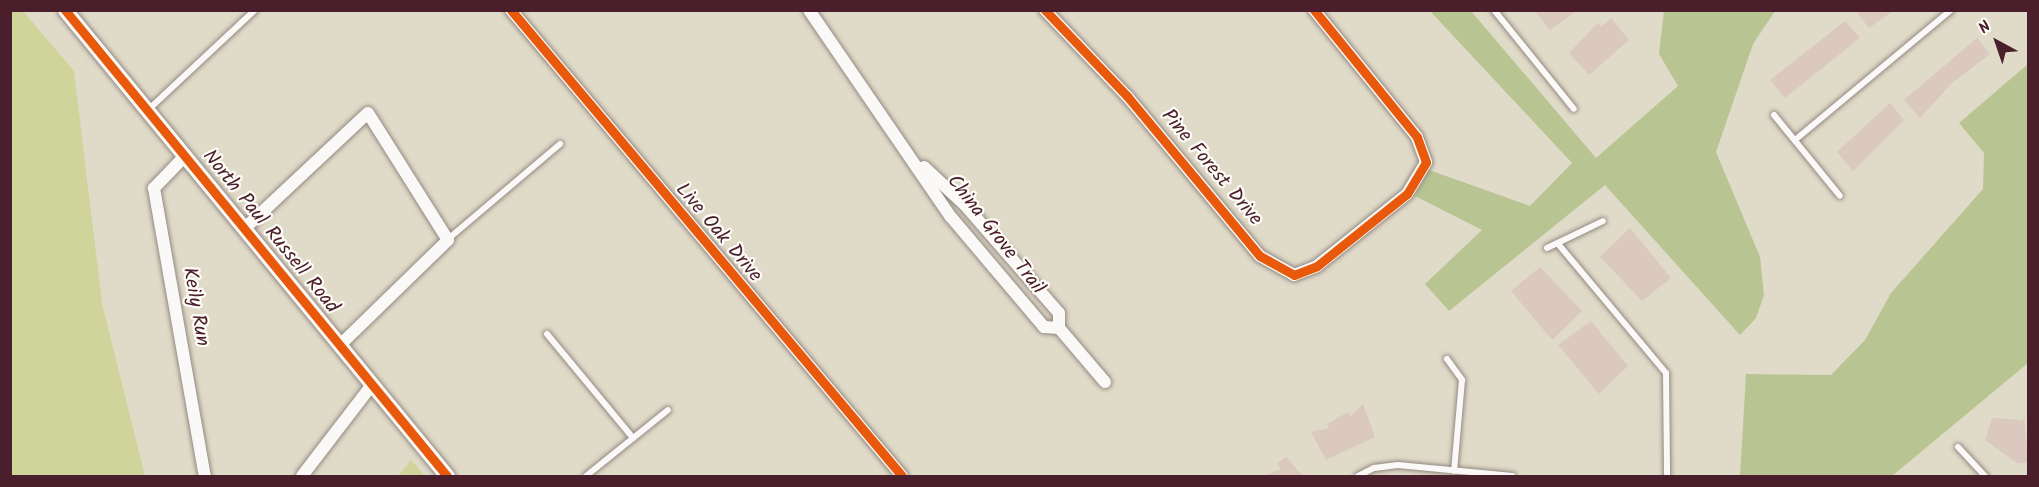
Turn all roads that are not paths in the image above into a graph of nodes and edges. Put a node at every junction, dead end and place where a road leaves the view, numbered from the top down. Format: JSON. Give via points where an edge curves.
{"nodes":[{"id":1,"x":65,"y":10,"type":"edge"},
{"id":2,"x":255,"y":10,"type":"edge"},
{"id":3,"x":511,"y":10,"type":"edge"},
{"id":4,"x":809,"y":10,"type":"edge"},
{"id":5,"x":1045,"y":10,"type":"edge"},
{"id":6,"x":1314,"y":10,"type":"edge"},
{"id":7,"x":1494,"y":10,"type":"edge"},
{"id":8,"x":1951,"y":10,"type":"edge"},
{"id":9,"x":1574,"y":109,"type":"dead end"},
{"id":10,"x":148,"y":111,"type":"junction"},
{"id":11,"x":1774,"y":115,"type":"dead end"},
{"id":12,"x":1795,"y":140,"type":"junction"},
{"id":13,"x":560,"y":144,"type":"dead end"},
{"id":14,"x":910,"y":154,"type":"junction"},
{"id":15,"x":185,"y":156,"type":"junction"},
{"id":16,"x":1840,"y":196,"type":"dead end"},
{"id":17,"x":1603,"y":221,"type":"dead end"},
{"id":18,"x":245,"y":228,"type":"junction"},
{"id":19,"x":448,"y":240,"type":"junction"},
{"id":20,"x":1559,"y":245,"type":"junction"},
{"id":21,"x":1547,"y":249,"type":"dead end"},
{"id":22,"x":1059,"y":328,"type":"junction"},
{"id":23,"x":547,"y":334,"type":"dead end"},
{"id":24,"x":339,"y":346,"type":"junction"},
{"id":25,"x":1447,"y":358,"type":"dead end"},
{"id":26,"x":1105,"y":382,"type":"dead end"},
{"id":27,"x":371,"y":386,"type":"junction"},
{"id":28,"x":668,"y":410,"type":"dead end"},
{"id":29,"x":633,"y":438,"type":"junction"},
{"id":30,"x":1958,"y":447,"type":"dead end"},
{"id":31,"x":1454,"y":471,"type":"junction"},
{"id":32,"x":205,"y":477,"type":"edge"},
{"id":33,"x":302,"y":477,"type":"edge"},
{"id":34,"x":447,"y":477,"type":"edge"},
{"id":35,"x":586,"y":477,"type":"edge"},
{"id":36,"x":902,"y":477,"type":"edge"},
{"id":37,"x":1358,"y":477,"type":"edge"},
{"id":38,"x":1512,"y":477,"type":"edge"},
{"id":39,"x":1666,"y":477,"type":"edge"},
{"id":40,"x":1985,"y":477,"type":"edge"}],
"edges":[{"from":1,"to":10,"type":"street","name":"North Paul Russell Road"},
{"from":2,"to":10,"type":"lane"},
{"from":3,"to":36,"type":"street","name":"Live Oak Drive"},
{"from":4,"to":14,"type":"street","name":"China Grove Trail"},
{"from":5,"to":6,"type":"street","name":"Pine Forest Drive","via":[[1127,96],[1272,267],[1294,275],[1309,271],[1367,226],[1420,177],[1423,148]]},
{"from":7,"to":9,"type":"lane"},
{"from":8,"to":12,"type":"lane"},
{"from":10,"to":15,"type":"street","name":"North Paul Russell Road"},
{"from":11,"to":12,"type":"lane"},
{"from":12,"to":16,"type":"lane"},
{"from":13,"to":19,"type":"lane"},
{"from":14,"to":22,"type":"street","name":"China Grove Trail","via":[[965,205],[1059,313]]},
{"from":14,"to":22,"type":"street","name":"China Grove Trail","via":[[951,217],[1044,327]]},
{"from":15,"to":18,"type":"street","name":"North Paul Russell Road"},
{"from":15,"to":32,"type":"street","name":"Keily Run","via":[[154,188]]},
{"from":17,"to":20,"type":"lane"},
{"from":18,"to":19,"type":"street","via":[[368,112]]},
{"from":18,"to":24,"type":"street","name":"North Paul Russell Road"},
{"from":19,"to":24,"type":"street"},
{"from":20,"to":21,"type":"lane"},
{"from":20,"to":39,"type":"lane","via":[[1666,373]]},
{"from":22,"to":26,"type":"street","name":"China Grove Trail"},
{"from":23,"to":29,"type":"lane"},
{"from":24,"to":27,"type":"street","name":"North Paul Russell Road"},
{"from":25,"to":31,"type":"lane","via":[[1461,380]]},
{"from":27,"to":33,"type":"street"},
{"from":27,"to":34,"type":"street","name":"North Paul Russell Road"},
{"from":28,"to":29,"type":"lane"},
{"from":29,"to":35,"type":"lane"},
{"from":30,"to":40,"type":"lane"},
{"from":31,"to":37,"type":"lane","via":[[1398,465],[1374,468]]},
{"from":31,"to":38,"type":"lane"}]}
